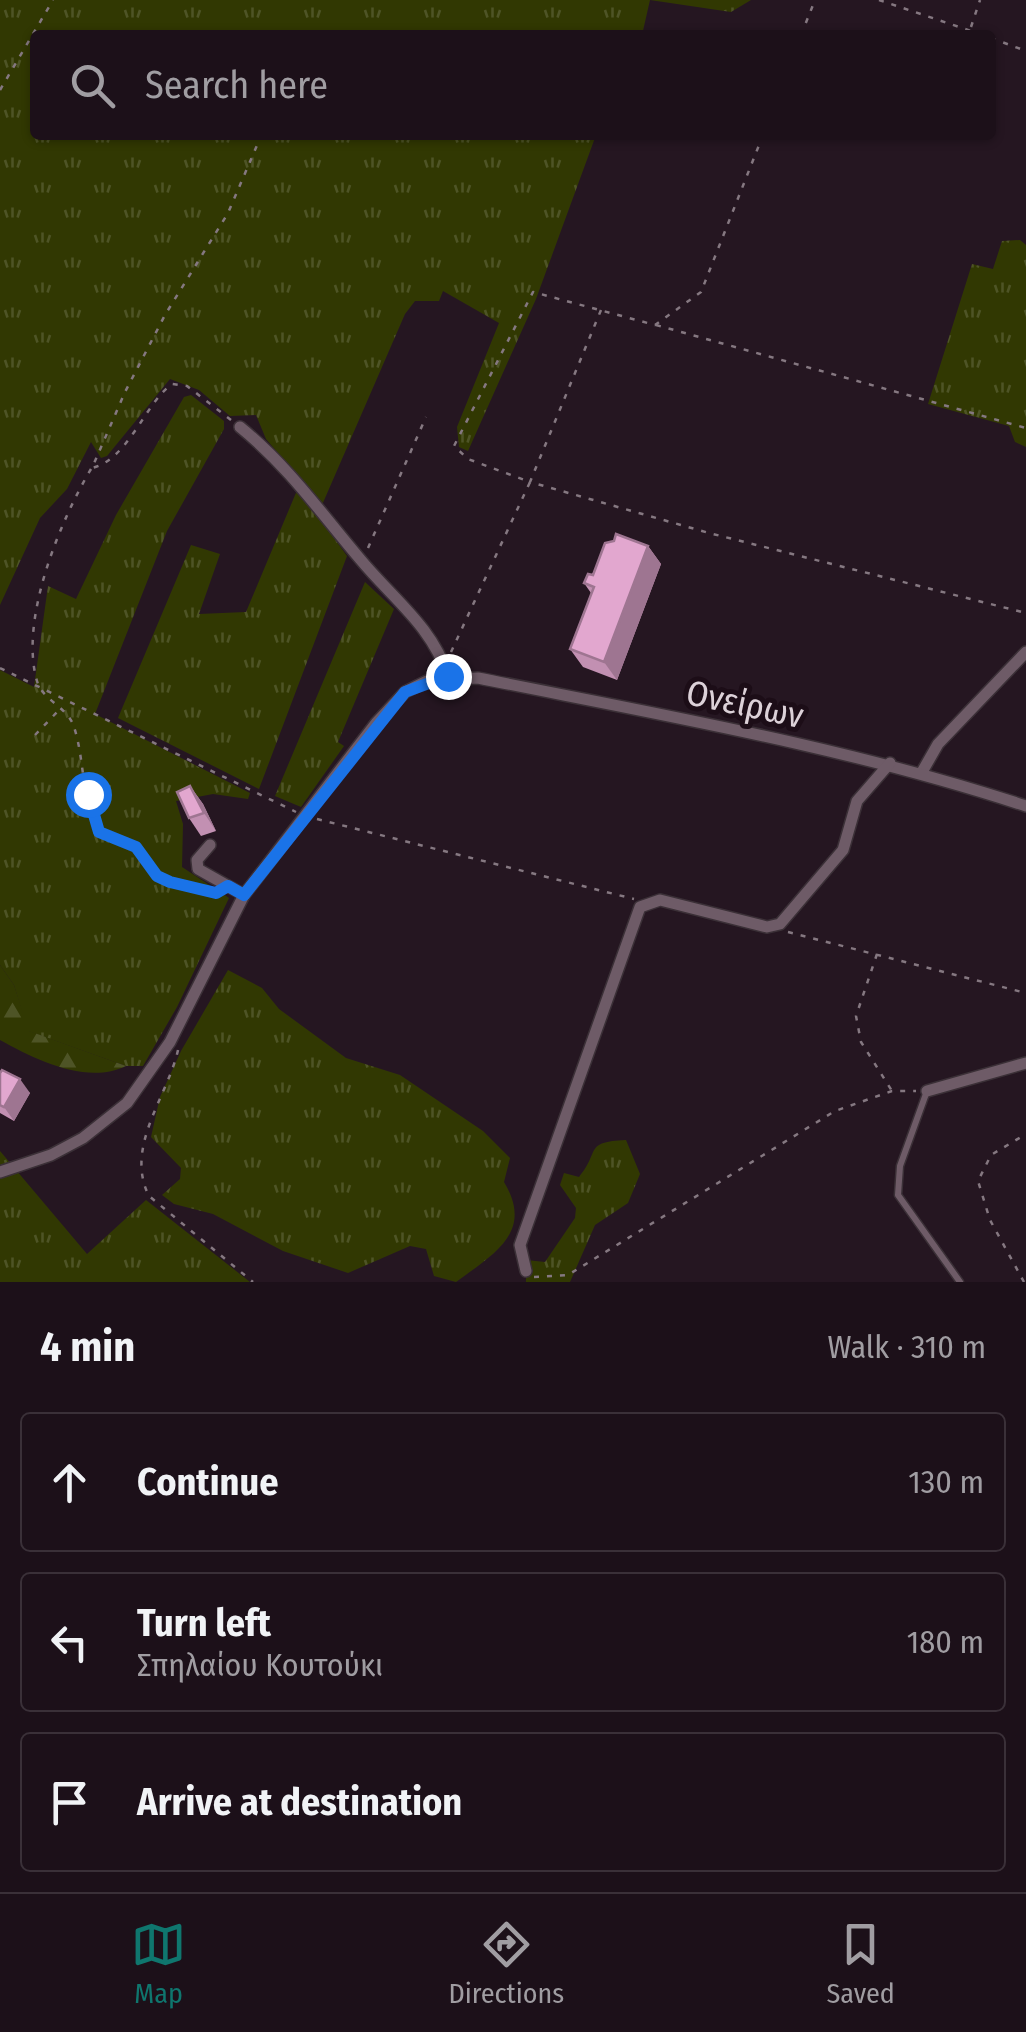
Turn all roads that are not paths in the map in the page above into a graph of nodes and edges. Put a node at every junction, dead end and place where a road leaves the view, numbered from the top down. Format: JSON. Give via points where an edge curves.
{"nodes":[{"id":1,"x":240,"y":427,"type":"road end"},
{"id":2,"x":1026,"y":652,"type":"edge"},
{"id":3,"x":448,"y":676,"type":"junction"},
{"id":4,"x":890,"y":763,"type":"junction"},
{"id":5,"x":922,"y":772,"type":"junction"},
{"id":6,"x":1026,"y":806,"type":"edge"},
{"id":7,"x":210,"y":844,"type":"dead end"},
{"id":8,"x":244,"y":895,"type":"junction"},
{"id":9,"x":1026,"y":1063,"type":"edge"},
{"id":10,"x":927,"y":1092,"type":"joint"},
{"id":11,"x":0,"y":1172,"type":"edge"},
{"id":12,"x":526,"y":1271,"type":"road end"},
{"id":13,"x":960,"y":1282,"type":"edge"}],
"edges":[{"from":1,"to":3,"type":"street","via":[[296,479],[428,631]]},
{"from":2,"to":5,"type":"street","via":[[938,744]]},
{"from":3,"to":4,"type":"street","name":"Ονείρων"},
{"from":3,"to":8,"type":"street","via":[[405,692]]},
{"from":4,"to":5,"type":"street","name":"Ονείρων"},
{"from":4,"to":12,"type":"street","via":[[857,801],[843,850],[780,924],[767,928],[660,900],[640,907],[520,1245]]},
{"from":5,"to":6,"type":"street","name":"Ονείρων"},
{"from":7,"to":8,"type":"street","via":[[198,869]]},
{"from":8,"to":11,"type":"street","via":[[150,1076],[104,1124],[51,1155]]},
{"from":9,"to":10,"type":"street"},
{"from":10,"to":13,"type":"lane","via":[[900,1166],[898,1195]]}]}
